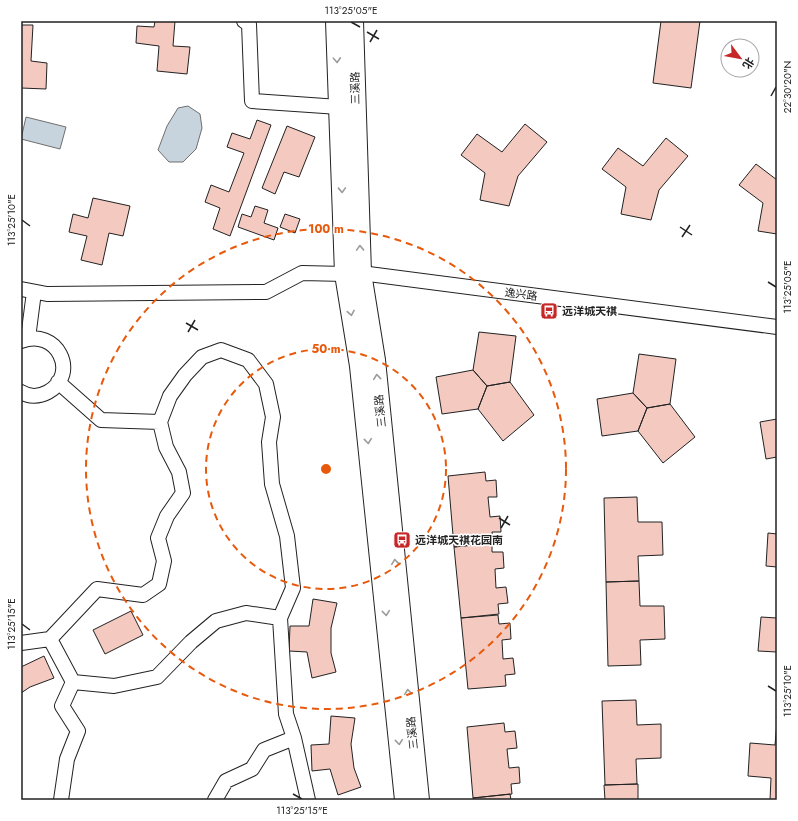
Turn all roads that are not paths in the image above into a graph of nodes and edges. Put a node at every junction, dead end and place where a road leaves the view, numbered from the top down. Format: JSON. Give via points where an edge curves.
{"nodes":[{"id":1,"x":244,"y":21,"type":"edge"},
{"id":2,"x":336,"y":21,"type":"edge"},
{"id":3,"x":353,"y":21,"type":"edge"},
{"id":4,"x":347,"y":109,"type":"junction"},
{"id":5,"x":353,"y":274,"type":"junction"},
{"id":6,"x":28,"y":290,"type":"edge"},
{"id":7,"x":777,"y":327,"type":"edge"},
{"id":8,"x":25,"y":340,"type":"edge"},
{"id":9,"x":58,"y":382,"type":"junction"},
{"id":10,"x":21,"y":392,"type":"edge"},
{"id":11,"x":160,"y":422,"type":"junction"},
{"id":12,"x":280,"y":618,"type":"junction"},
{"id":13,"x":50,"y":639,"type":"junction"},
{"id":14,"x":21,"y":643,"type":"edge"},
{"id":15,"x":73,"y":682,"type":"junction"},
{"id":16,"x":294,"y":738,"type":"junction"},
{"id":17,"x":61,"y":800,"type":"edge"},
{"id":18,"x":215,"y":800,"type":"edge"},
{"id":19,"x":308,"y":800,"type":"edge"},
{"id":20,"x":405,"y":800,"type":"edge"},
{"id":21,"x":419,"y":800,"type":"edge"}],
"edges":[{"from":1,"to":4,"type":"street","via":[[248,24],[252,101]]},
{"from":2,"to":4,"type":"main road","one_way":true},
{"from":3,"to":4,"type":"main road","name":"三溪路"},
{"from":4,"to":5,"type":"main road","name":"三溪路"},
{"from":5,"to":6,"type":"street","name":"逸兴路","via":[[302,273],[266,292],[47,294]]},
{"from":5,"to":7,"type":"street","name":"逸兴路"},
{"from":5,"to":20,"type":"main road","name":"三溪路","one_way":true,"via":[[360,366]]},
{"from":21,"to":5,"type":"main road","name":"三溪路","one_way":true,"via":[[375,360]]},
{"from":6,"to":8,"type":"street"},
{"from":8,"to":9,"type":"street","via":[[38,338],[55,347],[63,364]]},
{"from":9,"to":10,"type":"street","via":[[52,390],[43,394],[34,396]]},
{"from":9,"to":11,"type":"street","via":[[101,420]]},
{"from":11,"to":12,"type":"street","via":[[170,396],[202,356],[221,350],[248,360],[266,384],[273,417],[269,442],[272,484],[287,536],[293,588]]},
{"from":11,"to":13,"type":"street","via":[[183,493],[167,516],[158,538],[164,561],[159,584],[143,594],[97,589]]},
{"from":12,"to":15,"type":"street","via":[[246,613],[216,621],[156,677],[114,686]]},
{"from":12,"to":16,"type":"street","via":[[286,714]]},
{"from":13,"to":14,"type":"street"},
{"from":13,"to":15,"type":"street"},
{"from":15,"to":17,"type":"street","via":[[62,706],[78,730],[67,759]]},
{"from":16,"to":18,"type":"street","via":[[264,750],[252,769],[226,782]]},
{"from":16,"to":19,"type":"street"}]}
